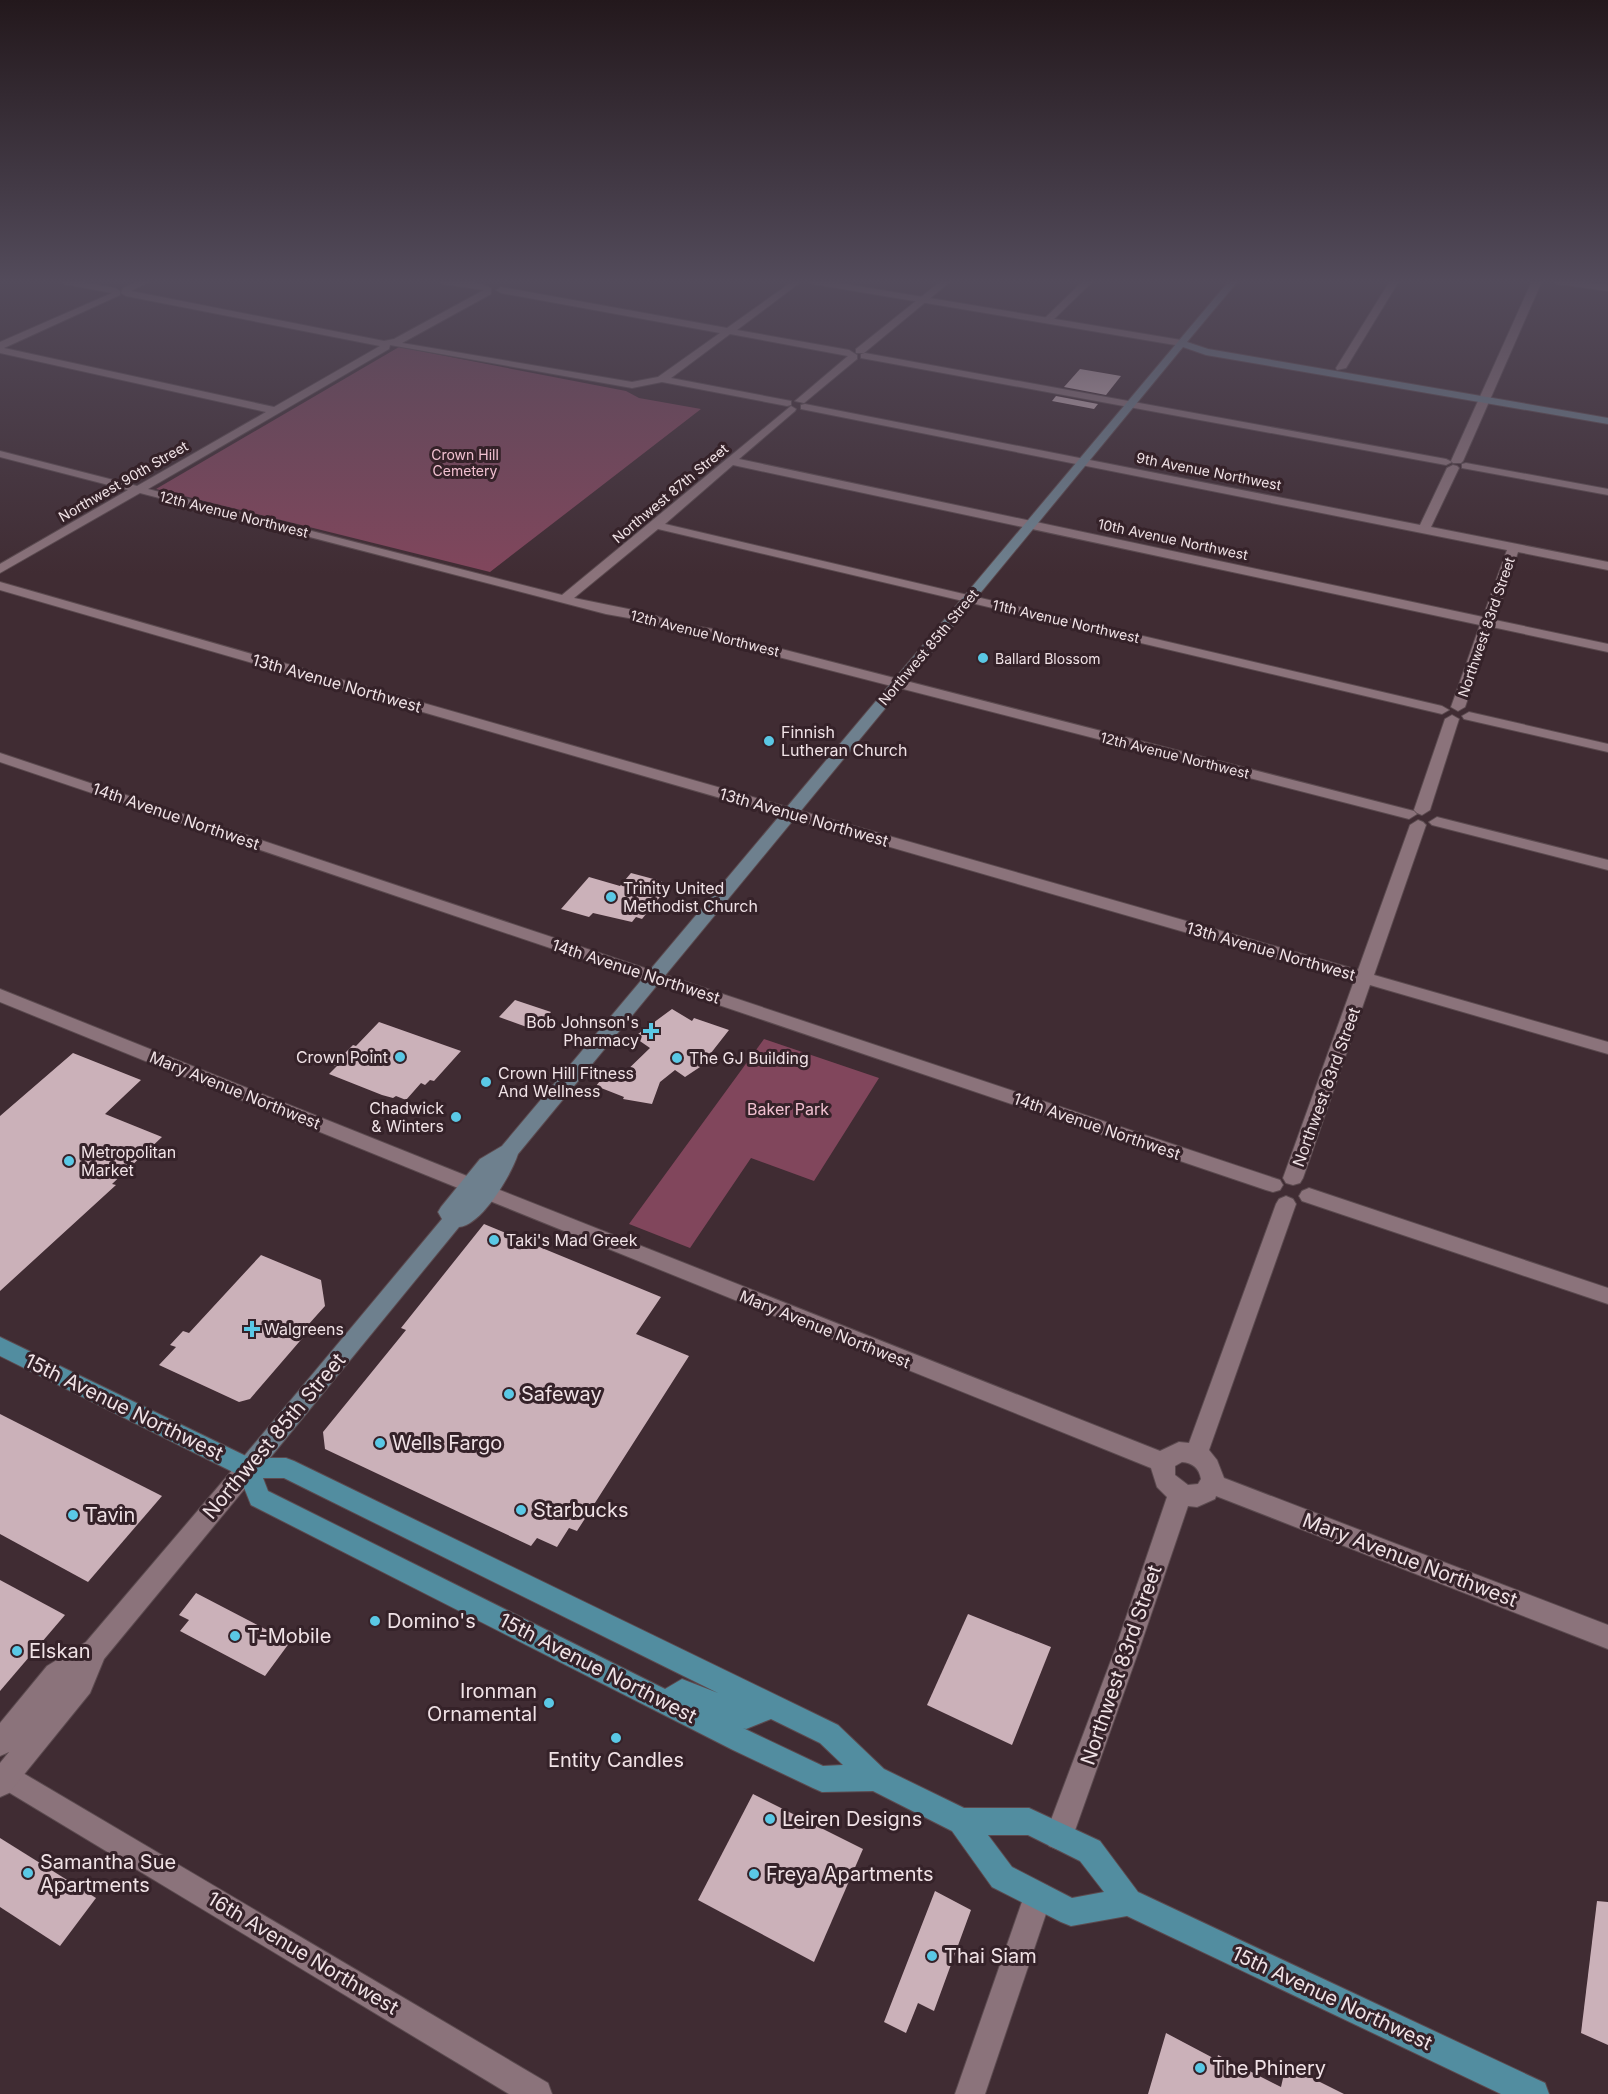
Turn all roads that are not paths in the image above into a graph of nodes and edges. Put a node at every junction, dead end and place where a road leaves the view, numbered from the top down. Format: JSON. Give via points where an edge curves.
{"nodes":[{"id":1,"x":135,"y":379,"type":"edge"},
{"id":2,"x":331,"y":379,"type":"edge"},
{"id":3,"x":595,"y":379,"type":"edge"},
{"id":4,"x":662,"y":379,"type":"joint"},
{"id":5,"x":827,"y":379,"type":"edge"},
{"id":6,"x":995,"y":379,"type":"edge"},
{"id":7,"x":1151,"y":379,"type":"edge"},
{"id":8,"x":1376,"y":379,"type":"edge"},
{"id":9,"x":1397,"y":379,"type":"edge"},
{"id":10,"x":1494,"y":379,"type":"edge"},
{"id":11,"x":1486,"y":396,"type":"junction"},
{"id":12,"x":1131,"y":403,"type":"junction"},
{"id":13,"x":796,"y":405,"type":"junction"},
{"id":14,"x":276,"y":411,"type":"junction"},
{"id":15,"x":1608,"y":414,"type":"edge"},
{"id":16,"x":1608,"y":421,"type":"edge"},
{"id":17,"x":0,"y":454,"type":"edge"},
{"id":18,"x":732,"y":461,"type":"junction"},
{"id":19,"x":1083,"y":461,"type":"junction"},
{"id":20,"x":1456,"y":464,"type":"junction"},
{"id":21,"x":139,"y":490,"type":"junction"},
{"id":22,"x":1608,"y":492,"type":"edge"},
{"id":23,"x":1030,"y":524,"type":"junction"},
{"id":24,"x":656,"y":525,"type":"junction"},
{"id":25,"x":1424,"y":529,"type":"junction"},
{"id":26,"x":1514,"y":547,"type":"junction"},
{"id":27,"x":1608,"y":566,"type":"edge"},
{"id":28,"x":0,"y":569,"type":"edge"},
{"id":29,"x":0,"y":586,"type":"edge"},
{"id":30,"x":566,"y":598,"type":"junction"},
{"id":31,"x":969,"y":598,"type":"junction"},
{"id":32,"x":1488,"y":622,"type":"junction"},
{"id":33,"x":1608,"y":648,"type":"edge"},
{"id":34,"x":897,"y":684,"type":"junction"},
{"id":35,"x":1455,"y":713,"type":"junction"},
{"id":36,"x":1608,"y":748,"type":"edge"},
{"id":37,"x":0,"y":757,"type":"edge"},
{"id":38,"x":790,"y":813,"type":"junction"},
{"id":39,"x":1416,"y":817,"type":"junction"},
{"id":40,"x":1608,"y":865,"type":"edge"},
{"id":41,"x":654,"y":977,"type":"junction"},
{"id":42,"x":1365,"y":978,"type":"junction"},
{"id":43,"x":0,"y":995,"type":"edge"},
{"id":44,"x":1608,"y":1047,"type":"edge"},
{"id":45,"x":1293,"y":1178,"type":"junction"},
{"id":46,"x":1273,"y":1185,"type":"junction"},
{"id":47,"x":478,"y":1189,"type":"junction"},
{"id":48,"x":1309,"y":1196,"type":"junction"},
{"id":49,"x":1286,"y":1204,"type":"junction"},
{"id":50,"x":1608,"y":1296,"type":"edge"},
{"id":51,"x":0,"y":1346,"type":"edge"},
{"id":52,"x":1196,"y":1454,"type":"junction"},
{"id":53,"x":1164,"y":1463,"type":"junction"},
{"id":54,"x":248,"y":1468,"type":"junction"},
{"id":55,"x":1212,"y":1484,"type":"junction"},
{"id":56,"x":1180,"y":1494,"type":"junction"},
{"id":57,"x":1608,"y":1637,"type":"edge"},
{"id":58,"x":95,"y":1651,"type":"junction"},
{"id":59,"x":668,"y":1702,"type":"junction"},
{"id":60,"x":771,"y":1706,"type":"junction"},
{"id":61,"x":0,"y":1743,"type":"edge"},
{"id":62,"x":875,"y":1778,"type":"junction"},
{"id":63,"x":3,"y":1780,"type":"edge"},
{"id":64,"x":962,"y":1821,"type":"junction"},
{"id":65,"x":1059,"y":1836,"type":"junction"},
{"id":66,"x":1038,"y":1896,"type":"junction"},
{"id":67,"x":1128,"y":1902,"type":"junction"},
{"id":68,"x":537,"y":2094,"type":"edge"},
{"id":69,"x":970,"y":2094,"type":"edge"},
{"id":70,"x":1534,"y":2094,"type":"edge"}],
"edges":[{"from":1,"to":14,"type":"street"},
{"from":2,"to":14,"type":"street","name":"Northwest 90th Street"},
{"from":3,"to":4,"type":"street","name":"9th Avenue Northwest","via":[[632,385]]},
{"from":4,"to":13,"type":"street","name":"9th Avenue Northwest"},
{"from":5,"to":13,"type":"street","name":"Northwest 87th Street"},
{"from":6,"to":12,"type":"street"},
{"from":7,"to":12,"type":"main road","name":"Northwest 85th Street"},
{"from":8,"to":11,"type":"main road"},
{"from":9,"to":11,"type":"main road"},
{"from":10,"to":11,"type":"street"},
{"from":11,"to":15,"type":"main road"},
{"from":11,"to":16,"type":"main road"},
{"from":11,"to":20,"type":"street"},
{"from":12,"to":19,"type":"main road","name":"Northwest 85th Street"},
{"from":12,"to":20,"type":"street"},
{"from":13,"to":18,"type":"street","name":"Northwest 87th Street"},
{"from":13,"to":19,"type":"street","name":"9th Avenue Northwest"},
{"from":14,"to":21,"type":"street","name":"Northwest 90th Street"},
{"from":17,"to":21,"type":"street","name":"12th Avenue Northwest"},
{"from":18,"to":23,"type":"street","name":"10th Avenue Northwest"},
{"from":18,"to":24,"type":"street","name":"Northwest 87th Street"},
{"from":19,"to":23,"type":"main road","name":"Northwest 85th Street"},
{"from":19,"to":25,"type":"street","name":"9th Avenue Northwest"},
{"from":20,"to":22,"type":"street"},
{"from":20,"to":25,"type":"street"},
{"from":21,"to":28,"type":"street","name":"Northwest 90th Street"},
{"from":21,"to":30,"type":"street","name":"12th Avenue Northwest"},
{"from":23,"to":31,"type":"main road","name":"Northwest 85th Street"},
{"from":23,"to":32,"type":"street","name":"10th Avenue Northwest"},
{"from":24,"to":30,"type":"street","name":"Northwest 87th Street"},
{"from":24,"to":31,"type":"street","name":"11th Avenue Northwest"},
{"from":25,"to":26,"type":"street","name":"9th Avenue Northwest"},
{"from":26,"to":27,"type":"street","name":"9th Avenue Northwest"},
{"from":26,"to":32,"type":"street","name":"Northwest 83rd Street"},
{"from":29,"to":38,"type":"street","name":"13th Avenue Northwest"},
{"from":30,"to":34,"type":"street","name":"12th Avenue Northwest","via":[[713,633]]},
{"from":31,"to":34,"type":"main road","name":"Northwest 85th Street"},
{"from":31,"to":35,"type":"street","name":"11th Avenue Northwest"},
{"from":32,"to":33,"type":"street","name":"10th Avenue Northwest"},
{"from":32,"to":35,"type":"street","name":"Northwest 83rd Street"},
{"from":34,"to":38,"type":"main road","name":"Northwest 85th Street"},
{"from":34,"to":39,"type":"street","name":"12th Avenue Northwest"},
{"from":35,"to":36,"type":"street","name":"11th Avenue Northwest"},
{"from":35,"to":39,"type":"street","name":"Northwest 83rd Street"},
{"from":37,"to":41,"type":"street","name":"14th Avenue Northwest"},
{"from":38,"to":41,"type":"main road","name":"Northwest 85th Street"},
{"from":38,"to":42,"type":"street","name":"13th Avenue Northwest"},
{"from":39,"to":40,"type":"street","via":[[1432,826],[1437,822]]},
{"from":39,"to":42,"type":"street","name":"Northwest 83rd Street"},
{"from":41,"to":46,"type":"street","name":"14th Avenue Northwest"},
{"from":41,"to":47,"type":"main road","name":"Northwest 85th Street","via":[[509,1151],[503,1172]]},
{"from":42,"to":44,"type":"street","name":"13th Avenue Northwest"},
{"from":42,"to":45,"type":"street","name":"Northwest 83rd Street"},
{"from":43,"to":47,"type":"street","name":"Mary Avenue Northwest"},
{"from":45,"to":46,"type":"street","via":[[1278,1179]]},
{"from":45,"to":48,"type":"street","via":[[1305,1185]]},
{"from":46,"to":49,"type":"street","via":[[1275,1196]]},
{"from":47,"to":53,"type":"street","name":"Mary Avenue Northwest"},
{"from":47,"to":54,"type":"main road","name":"Northwest 85th Street","via":[[464,1219],[453,1220]]},
{"from":48,"to":49,"type":"street","via":[[1301,1204]]},
{"from":48,"to":50,"type":"street"},
{"from":49,"to":52,"type":"street"},
{"from":51,"to":54,"type":"main road","name":"15th Avenue Northwest"},
{"from":52,"to":53,"type":"street","via":[[1179,1452]]},
{"from":52,"to":55,"type":"street","via":[[1209,1465]]},
{"from":53,"to":56,"type":"street","via":[[1165,1481]]},
{"from":54,"to":58,"type":"street","name":"Northwest 85th Street"},
{"from":54,"to":59,"type":"main road","name":"15th Avenue Northwest","via":[[259,1498]]},
{"from":54,"to":60,"type":"main road","name":"15th Avenue Northwest","via":[[286,1468]]},
{"from":55,"to":56,"type":"street","via":[[1201,1495]]},
{"from":55,"to":57,"type":"street","name":"Mary Avenue Northwest"},
{"from":56,"to":65,"type":"street","name":"Northwest 83rd Street"},
{"from":58,"to":61,"type":"street","name":"Northwest 85th Street","via":[[56,1675]]},
{"from":58,"to":63,"type":"street","name":"Northwest 85th Street","via":[[81,1684]]},
{"from":59,"to":60,"type":"main road","via":[[682,1692],[746,1716]]},
{"from":59,"to":62,"type":"main road","name":"15th Avenue Northwest","via":[[822,1779]]},
{"from":60,"to":62,"type":"main road","name":"15th Avenue Northwest","via":[[829,1734]]},
{"from":62,"to":64,"type":"main road","name":"15th Avenue Northwest"},
{"from":63,"to":68,"type":"street","name":"16th Avenue Northwest"},
{"from":64,"to":65,"type":"main road","name":"15th Avenue Northwest","via":[[1029,1822]]},
{"from":64,"to":66,"type":"main road","name":"15th Avenue Northwest","via":[[1002,1877]]},
{"from":65,"to":67,"type":"main road","name":"15th Avenue Northwest","via":[[1090,1851]]},
{"from":66,"to":67,"type":"main road","name":"15th Avenue Northwest","via":[[1071,1912]]},
{"from":66,"to":69,"type":"street"},
{"from":67,"to":70,"type":"main road","name":"15th Avenue Northwest"}]}
